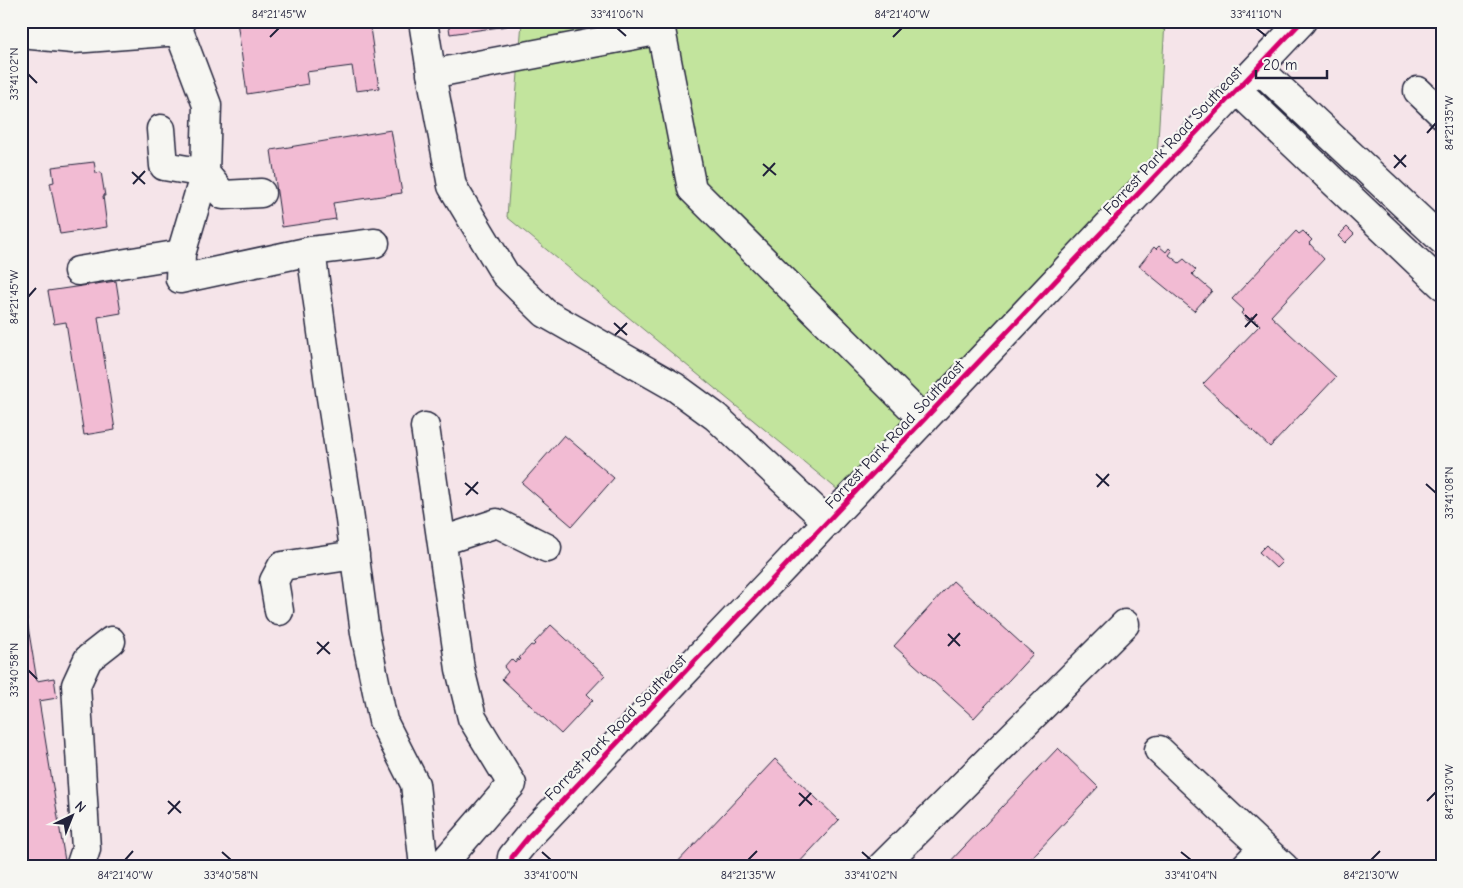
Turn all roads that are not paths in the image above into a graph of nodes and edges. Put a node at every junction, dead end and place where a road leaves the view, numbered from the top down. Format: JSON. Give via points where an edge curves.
{"nodes":[{"id":1,"x":423,"y":21,"type":"edge"},
{"id":2,"x":1302,"y":21,"type":"edge"},
{"id":3,"x":179,"y":26,"type":"edge"},
{"id":4,"x":21,"y":34,"type":"edge"},
{"id":5,"x":1258,"y":68,"type":"junction"},
{"id":6,"x":431,"y":74,"type":"junction"},
{"id":7,"x":1237,"y":90,"type":"junction"},
{"id":8,"x":1418,"y":90,"type":"dead end"},
{"id":9,"x":1442,"y":114,"type":"edge"},
{"id":10,"x":161,"y":129,"type":"dead end"},
{"id":11,"x":205,"y":174,"type":"junction"},
{"id":12,"x":261,"y":193,"type":"dead end"},
{"id":13,"x":1442,"y":240,"type":"edge"},
{"id":14,"x":375,"y":243,"type":"dead end"},
{"id":15,"x":311,"y":251,"type":"junction"},
{"id":16,"x":181,"y":254,"type":"junction"},
{"id":17,"x":78,"y":271,"type":"dead end"},
{"id":18,"x":1442,"y":285,"type":"edge"},
{"id":19,"x":924,"y":420,"type":"junction"},
{"id":20,"x":425,"y":427,"type":"dead end"},
{"id":21,"x":828,"y":522,"type":"junction"},
{"id":22,"x":442,"y":541,"type":"junction"},
{"id":23,"x":547,"y":548,"type":"dead end"},
{"id":24,"x":355,"y":555,"type":"junction"},
{"id":25,"x":279,"y":611,"type":"dead end"},
{"id":26,"x":1125,"y":624,"type":"dead end"},
{"id":27,"x":111,"y":640,"type":"dead end"},
{"id":28,"x":1159,"y":750,"type":"dead end"},
{"id":29,"x":1254,"y":857,"type":"edge"},
{"id":30,"x":85,"y":864,"type":"edge"},
{"id":31,"x":424,"y":867,"type":"edge"},
{"id":32,"x":440,"y":867,"type":"edge"},
{"id":33,"x":511,"y":867,"type":"edge"},
{"id":34,"x":881,"y":867,"type":"edge"},
{"id":35,"x":1284,"y":867,"type":"edge"}],
"edges":[{"from":1,"to":6,"type":"street"},
{"from":2,"to":5,"type":"street","name":"Forrest Park Road Southeast"},
{"from":3,"to":4,"type":"street","via":[[73,39]]},
{"from":3,"to":11,"type":"street","via":[[206,105]]},
{"from":5,"to":7,"type":"street","name":"Forrest Park Road Southeast"},
{"from":5,"to":13,"type":"street"},
{"from":6,"to":19,"type":"street","via":[[661,30],[692,189]]},
{"from":6,"to":21,"type":"street","via":[[452,186],[506,274],[546,313],[675,387],[716,418]]},
{"from":7,"to":18,"type":"street"},
{"from":7,"to":19,"type":"street","name":"Forrest Park Road Southeast"},
{"from":8,"to":9,"type":"street"},
{"from":10,"to":11,"type":"street","via":[[164,166]]},
{"from":11,"to":12,"type":"street","via":[[223,195]]},
{"from":11,"to":16,"type":"street"},
{"from":14,"to":15,"type":"street"},
{"from":15,"to":16,"type":"street","via":[[180,279]]},
{"from":15,"to":24,"type":"street"},
{"from":16,"to":17,"type":"street"},
{"from":19,"to":21,"type":"street","name":"Forrest Park Road Southeast"},
{"from":20,"to":22,"type":"street"},
{"from":21,"to":33,"type":"street","name":"Forrest Park Road Southeast","via":[[530,836],[512,857]]},
{"from":22,"to":23,"type":"street","via":[[496,523]]},
{"from":22,"to":32,"type":"street","via":[[460,669],[472,718],[512,784]]},
{"from":24,"to":25,"type":"street","via":[[282,566],[274,581]]},
{"from":24,"to":31,"type":"street","via":[[365,633],[383,721],[415,784]]},
{"from":26,"to":34,"type":"street"},
{"from":27,"to":30,"type":"street","via":[[88,659],[76,685]]},
{"from":28,"to":29,"type":"street"},
{"from":29,"to":35,"type":"street"}]}
